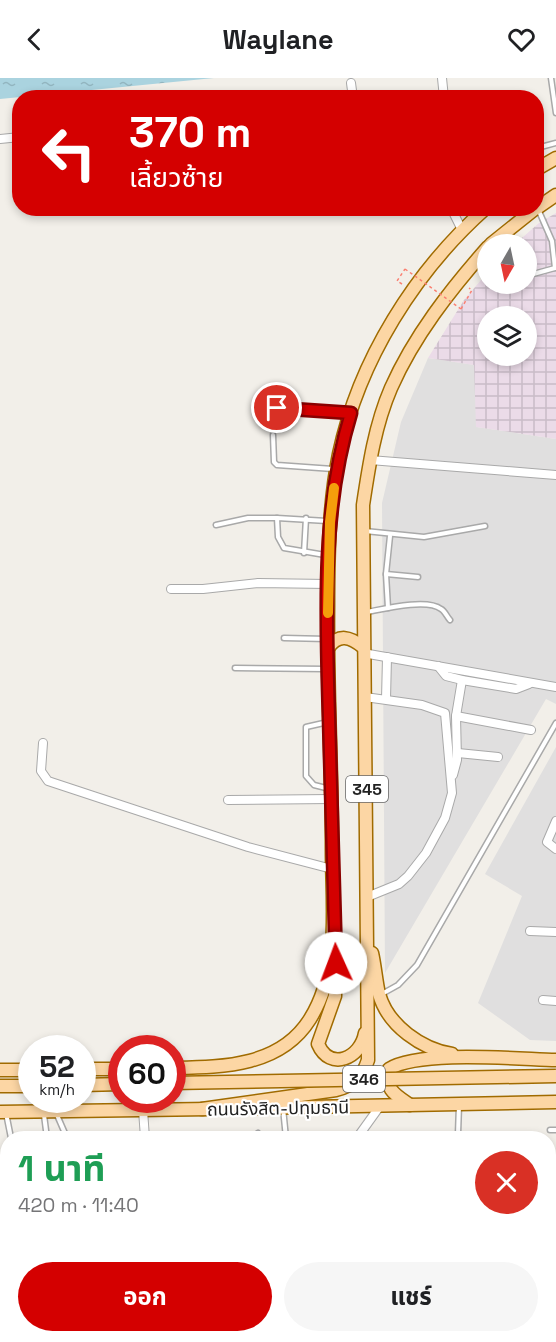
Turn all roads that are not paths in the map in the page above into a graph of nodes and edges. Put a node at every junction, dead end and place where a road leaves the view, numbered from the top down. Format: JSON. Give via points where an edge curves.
{"nodes":[{"id":1,"x":551,"y":78,"type":"edge"},
{"id":2,"x":351,"y":83,"type":"dead end"},
{"id":3,"x":554,"y":83,"type":"edge"},
{"id":4,"x":352,"y":90,"type":"edge"},
{"id":5,"x":556,"y":113,"type":"edge"},
{"id":6,"x":456,"y":216,"type":"edge"},
{"id":7,"x":477,"y":216,"type":"edge"},
{"id":8,"x":527,"y":216,"type":"edge"},
{"id":9,"x":541,"y":216,"type":"edge"},
{"id":10,"x":462,"y":230,"type":"junction"},
{"id":11,"x":504,"y":234,"type":"edge"},
{"id":12,"x":477,"y":259,"type":"edge"},
{"id":13,"x":556,"y":268,"type":"edge"},
{"id":14,"x":537,"y":273,"type":"edge"},
{"id":15,"x":277,"y":408,"type":"dead end"},
{"id":16,"x":351,"y":413,"type":"junction"},
{"id":17,"x":273,"y":435,"type":"dead end"},
{"id":18,"x":370,"y":460,"type":"junction"},
{"id":19,"x":336,"y":469,"type":"junction"},
{"id":20,"x":556,"y":475,"type":"edge"},
{"id":21,"x":277,"y":518,"type":"junction"},
{"id":22,"x":306,"y":518,"type":"junction"},
{"id":23,"x":330,"y":522,"type":"junction"},
{"id":24,"x":216,"y":525,"type":"dead end"},
{"id":25,"x":485,"y":526,"type":"dead end"},
{"id":26,"x":361,"y":531,"type":"junction"},
{"id":27,"x":390,"y":536,"type":"junction"},
{"id":28,"x":304,"y":553,"type":"junction"},
{"id":29,"x":329,"y":555,"type":"junction"},
{"id":30,"x":386,"y":574,"type":"junction"},
{"id":31,"x":418,"y":578,"type":"dead end"},
{"id":32,"x":328,"y":584,"type":"junction"},
{"id":33,"x":171,"y":589,"type":"dead end"},
{"id":34,"x":388,"y":608,"type":"junction"},
{"id":35,"x":363,"y":612,"type":"junction"},
{"id":36,"x":450,"y":620,"type":"dead end"},
{"id":37,"x":284,"y":638,"type":"dead end"},
{"id":38,"x":328,"y":644,"type":"junction"},
{"id":39,"x":363,"y":650,"type":"junction"},
{"id":40,"x":387,"y":657,"type":"junction"},
{"id":41,"x":438,"y":666,"type":"junction"},
{"id":42,"x":235,"y":668,"type":"dead end"},
{"id":43,"x":328,"y":669,"type":"junction"},
{"id":44,"x":462,"y":680,"type":"junction"},
{"id":45,"x":530,"y":684,"type":"junction"},
{"id":46,"x":556,"y":687,"type":"edge"},
{"id":47,"x":365,"y":697,"type":"junction"},
{"id":48,"x":386,"y":699,"type":"junction"},
{"id":49,"x":456,"y":716,"type":"junction"},
{"id":50,"x":329,"y":721,"type":"junction"},
{"id":51,"x":556,"y":723,"type":"edge"},
{"id":52,"x":531,"y":730,"type":"dead end"},
{"id":53,"x":43,"y":743,"type":"dead end"},
{"id":54,"x":458,"y":753,"type":"junction"},
{"id":55,"x":498,"y":757,"type":"dead end"},
{"id":56,"x":451,"y":779,"type":"junction"},
{"id":57,"x":331,"y":794,"type":"junction"},
{"id":58,"x":228,"y":800,"type":"dead end"},
{"id":59,"x":556,"y":821,"type":"edge"},
{"id":60,"x":556,"y":849,"type":"edge"},
{"id":61,"x":332,"y":869,"type":"junction"},
{"id":62,"x":368,"y":897,"type":"junction"},
{"id":63,"x":334,"y":906,"type":"junction"},
{"id":64,"x":367,"y":931,"type":"junction"},
{"id":65,"x":530,"y":931,"type":"dead end"},
{"id":66,"x":556,"y":932,"type":"edge"},
{"id":67,"x":380,"y":995,"type":"junction"},
{"id":68,"x":366,"y":999,"type":"junction"},
{"id":69,"x":543,"y":1000,"type":"dead end"},
{"id":70,"x":556,"y":1001,"type":"edge"},
{"id":71,"x":479,"y":1059,"type":"junction"},
{"id":72,"x":556,"y":1060,"type":"edge"},
{"id":73,"x":186,"y":1067,"type":"edge"},
{"id":74,"x":0,"y":1070,"type":"edge"},
{"id":75,"x":18,"y":1070,"type":"edge"},
{"id":76,"x":556,"y":1076,"type":"edge"},
{"id":77,"x":186,"y":1083,"type":"edge"},
{"id":78,"x":0,"y":1086,"type":"edge"},
{"id":79,"x":18,"y":1086,"type":"edge"},
{"id":80,"x":556,"y":1102,"type":"edge"},
{"id":81,"x":459,"y":1104,"type":"junction"},
{"id":82,"x":410,"y":1105,"type":"junction"},
{"id":83,"x":380,"y":1106,"type":"junction"},
{"id":84,"x":283,"y":1108,"type":"junction"},
{"id":85,"x":186,"y":1109,"type":"edge"},
{"id":86,"x":202,"y":1109,"type":"junction"},
{"id":87,"x":3,"y":1112,"type":"edge"},
{"id":88,"x":18,"y":1112,"type":"edge"},
{"id":89,"x":50,"y":1113,"type":"edge"},
{"id":90,"x":51,"y":1113,"type":"edge"},
{"id":91,"x":143,"y":1113,"type":"edge"},
{"id":92,"x":550,"y":1130,"type":"dead end"},
{"id":93,"x":556,"y":1130,"type":"edge"},
{"id":94,"x":9,"y":1131,"type":"edge"},
{"id":95,"x":48,"y":1131,"type":"edge"},
{"id":96,"x":63,"y":1131,"type":"edge"},
{"id":97,"x":145,"y":1131,"type":"edge"},
{"id":98,"x":285,"y":1131,"type":"edge"},
{"id":99,"x":362,"y":1131,"type":"edge"},
{"id":100,"x":458,"y":1131,"type":"edge"}],
"edges":[{"from":1,"to":3,"type":"lane"},
{"from":2,"to":4,"type":"street"},
{"from":3,"to":5,"type":"lane"},
{"from":6,"to":10,"type":"street"},
{"from":7,"to":10,"type":"main road","number":"345"},
{"from":8,"to":11,"type":"main road","number":"345"},
{"from":9,"to":13,"type":"lane","via":[[552,240]]},
{"from":10,"to":16,"type":"main road","number":"345","via":[[390,324],[359,387]]},
{"from":12,"to":18,"type":"main road","number":"345","via":[[421,333],[391,388]]},
{"from":13,"to":14,"type":"lane"},
{"from":15,"to":16,"type":"street"},
{"from":16,"to":19,"type":"main road","number":"345"},
{"from":17,"to":19,"type":"lane","via":[[277,465]]},
{"from":18,"to":20,"type":"street"},
{"from":18,"to":26,"type":"main road","number":"345"},
{"from":19,"to":23,"type":"main road","number":"345"},
{"from":21,"to":22,"type":"lane"},
{"from":21,"to":24,"type":"lane","via":[[248,518]]},
{"from":21,"to":28,"type":"lane","via":[[280,546]]},
{"from":22,"to":23,"type":"lane"},
{"from":22,"to":28,"type":"lane"},
{"from":23,"to":29,"type":"main road","number":"345"},
{"from":25,"to":27,"type":"lane","via":[[424,537]]},
{"from":26,"to":27,"type":"lane"},
{"from":26,"to":35,"type":"main road","number":"345"},
{"from":27,"to":30,"type":"lane"},
{"from":28,"to":29,"type":"lane"},
{"from":29,"to":32,"type":"main road","number":"345"},
{"from":30,"to":31,"type":"lane"},
{"from":30,"to":34,"type":"lane"},
{"from":32,"to":33,"type":"street","via":[[258,583]]},
{"from":32,"to":38,"type":"main road","number":"345"},
{"from":34,"to":35,"type":"lane"},
{"from":34,"to":36,"type":"lane","via":[[438,607]]},
{"from":35,"to":39,"type":"main road","number":"345"},
{"from":37,"to":38,"type":"lane"},
{"from":38,"to":39,"type":"main road","via":[[340,638],[352,639]]},
{"from":38,"to":43,"type":"main road","number":"345"},
{"from":39,"to":40,"type":"street"},
{"from":39,"to":47,"type":"main road","number":"345"},
{"from":40,"to":41,"type":"street"},
{"from":40,"to":48,"type":"street"},
{"from":41,"to":44,"type":"street","via":[[446,676]]},
{"from":41,"to":45,"type":"street"},
{"from":42,"to":43,"type":"lane"},
{"from":43,"to":50,"type":"main road","number":"345"},
{"from":44,"to":45,"type":"street","via":[[516,689]]},
{"from":44,"to":49,"type":"street"},
{"from":45,"to":46,"type":"street"},
{"from":47,"to":48,"type":"street"},
{"from":47,"to":62,"type":"main road","number":"345"},
{"from":48,"to":56,"type":"street","via":[[445,713]]},
{"from":49,"to":52,"type":"street"},
{"from":49,"to":54,"type":"street"},
{"from":50,"to":57,"type":"main road","number":"345"},
{"from":50,"to":57,"type":"lane","via":[[306,727],[306,776]]},
{"from":51,"to":67,"type":"lane","via":[[417,965],[398,985]]},
{"from":53,"to":61,"type":"street","via":[[41,771],[48,781],[248,847]]},
{"from":54,"to":55,"type":"street"},
{"from":54,"to":56,"type":"street"},
{"from":56,"to":62,"type":"street","via":[[452,793],[445,818],[426,853],[399,884]]},
{"from":57,"to":58,"type":"street"},
{"from":57,"to":61,"type":"main road","number":"345"},
{"from":59,"to":60,"type":"street","via":[[547,842]]},
{"from":61,"to":63,"type":"main road","number":"345"},
{"from":62,"to":64,"type":"main road","number":"345"},
{"from":63,"to":68,"type":"main road","via":[[336,982],[332,1008],[318,1044],[330,1059],[342,1060],[359,1050],[367,1025]]},
{"from":63,"to":73,"type":"main road","number":"345","via":[[330,964],[321,998],[308,1022],[266,1057],[237,1065]]},
{"from":64,"to":67,"type":"main road"},
{"from":64,"to":68,"type":"main road","number":"345"},
{"from":65,"to":66,"type":"street"},
{"from":67,"to":71,"type":"main road","via":[[386,1011],[399,1027],[430,1049]]},
{"from":68,"to":86,"type":"main road","number":"345","via":[[368,1060],[362,1077],[350,1086]]},
{"from":69,"to":70,"type":"street"},
{"from":71,"to":72,"type":"main road"},
{"from":71,"to":82,"type":"main road","via":[[409,1060],[389,1069],[386,1082],[390,1092]]},
{"from":74,"to":75,"type":"main road"},
{"from":76,"to":77,"type":"main road","name":"ถนนรังสิต-ปทุมธานี","number":"346","bridge":true},
{"from":78,"to":79,"type":"main road"},
{"from":80,"to":81,"type":"main road","name":"ถนนรังสิต-ปทุมธานี","number":"346"},
{"from":81,"to":82,"type":"main road","name":"ถนนรังสิต-ปทุมธานี","number":"346"},
{"from":81,"to":100,"type":"lane"},
{"from":82,"to":83,"type":"main road","name":"ถนนรังสิต-ปทุมธานี","number":"346"},
{"from":83,"to":84,"type":"main road","name":"ถนนรังสิต-ปทุมธานี","number":"346"},
{"from":83,"to":99,"type":"street"},
{"from":84,"to":86,"type":"main road","name":"ถนนรังสิต-ปทุมธานี","number":"346"},
{"from":84,"to":98,"type":"lane"},
{"from":85,"to":86,"type":"main road","name":"ถนนรังสิต-ปทุมธานี","number":"346"},
{"from":87,"to":88,"type":"main road","name":"ถนนรังสิต-ปทุมธานี","number":"346"},
{"from":87,"to":94,"type":"lane"},
{"from":89,"to":95,"type":"lane"},
{"from":90,"to":96,"type":"lane"},
{"from":91,"to":97,"type":"street"},
{"from":92,"to":93,"type":"lane"}]}
